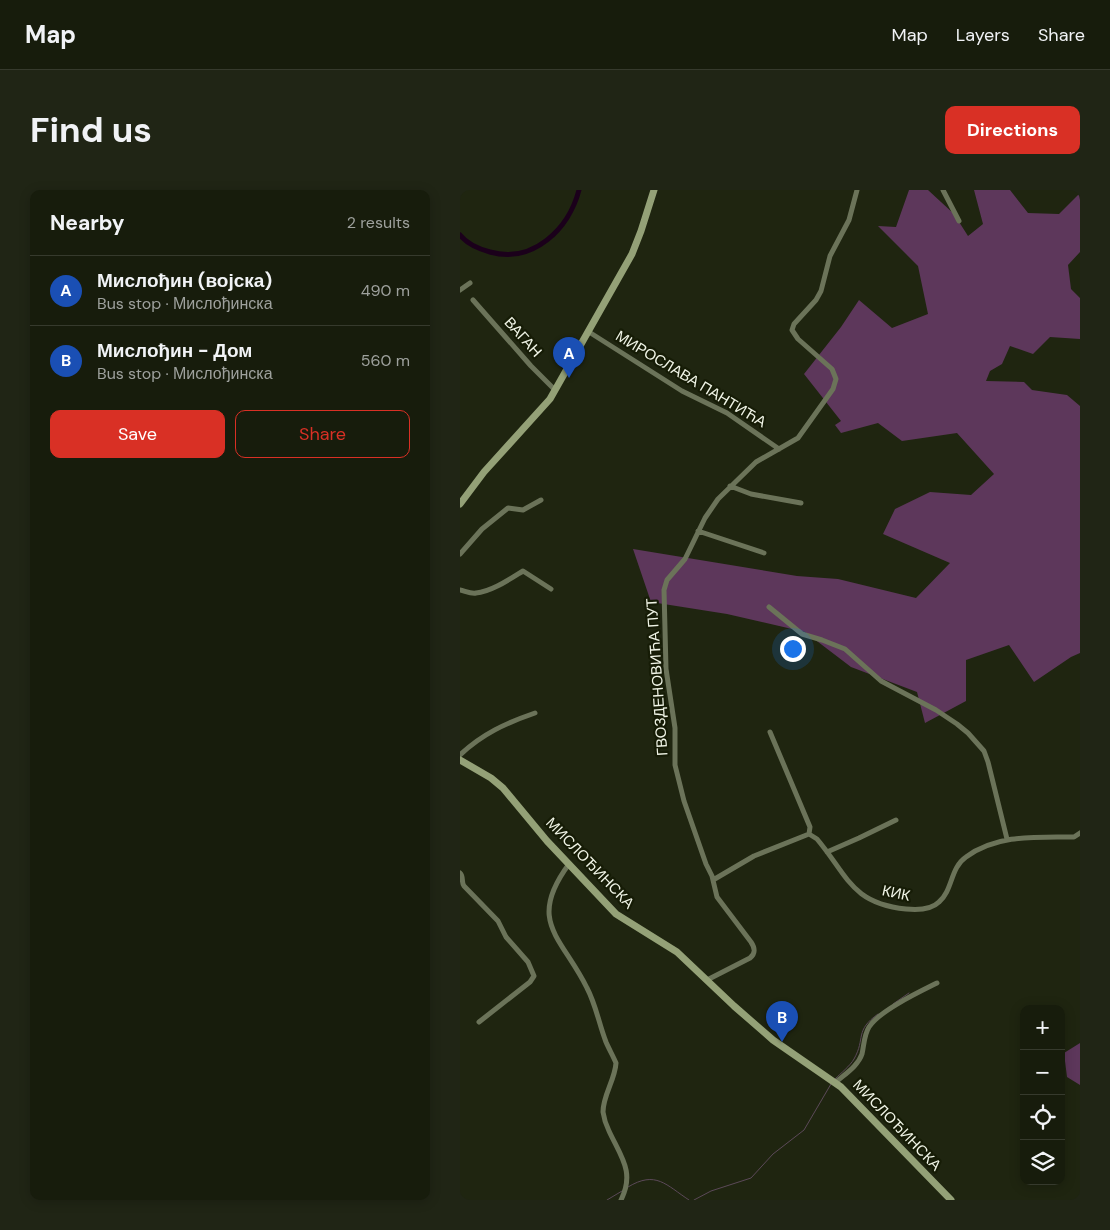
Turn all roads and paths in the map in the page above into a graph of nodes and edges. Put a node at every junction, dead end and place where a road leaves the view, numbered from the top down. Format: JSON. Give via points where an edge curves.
{"nodes":[{"id":1,"x":654,"y":190,"type":"edge"},
{"id":2,"x":857,"y":190,"type":"edge"},
{"id":3,"x":943,"y":190,"type":"edge"},
{"id":4,"x":959,"y":221,"type":"dead end"},
{"id":5,"x":470,"y":283,"type":"dead end"},
{"id":6,"x":460,"y":290,"type":"edge"},
{"id":7,"x":473,"y":300,"type":"dead end"},
{"id":8,"x":589,"y":332,"type":"junction"},
{"id":9,"x":556,"y":390,"type":"junction"},
{"id":10,"x":779,"y":449,"type":"junction"},
{"id":11,"x":730,"y":486,"type":"junction"},
{"id":12,"x":541,"y":500,"type":"dead end"},
{"id":13,"x":801,"y":503,"type":"dead end"},
{"id":14,"x":460,"y":504,"type":"edge"},
{"id":15,"x":698,"y":531,"type":"junction"},
{"id":16,"x":764,"y":553,"type":"dead end"},
{"id":17,"x":460,"y":554,"type":"edge"},
{"id":18,"x":551,"y":589,"type":"dead end"},
{"id":19,"x":460,"y":590,"type":"edge"},
{"id":20,"x":769,"y":607,"type":"dead end"},
{"id":21,"x":535,"y":713,"type":"dead end"},
{"id":22,"x":770,"y":732,"type":"dead end"},
{"id":23,"x":460,"y":756,"type":"edge"},
{"id":24,"x":460,"y":760,"type":"edge"},
{"id":25,"x":896,"y":820,"type":"dead end"},
{"id":26,"x":1080,"y":833,"type":"edge"},
{"id":27,"x":810,"y":834,"type":"junction"},
{"id":28,"x":1007,"y":839,"type":"junction"},
{"id":29,"x":827,"y":852,"type":"junction"},
{"id":30,"x":569,"y":864,"type":"junction"},
{"id":31,"x":460,"y":872,"type":"edge"},
{"id":32,"x":713,"y":880,"type":"junction"},
{"id":33,"x":708,"y":980,"type":"junction"},
{"id":34,"x":937,"y":983,"type":"dead end"},
{"id":35,"x":479,"y":1022,"type":"dead end"},
{"id":36,"x":836,"y":1082,"type":"junction"},
{"id":37,"x":621,"y":1200,"type":"edge"},
{"id":38,"x":951,"y":1200,"type":"edge"}],
"edges":[{"from":1,"to":8,"type":"main road","via":[[636,246]]},
{"from":2,"to":10,"type":"street","name":"ГВОЗДЕНОВИЋА ПУТ","via":[[849,220],[830,256],[822,291],[792,330],[832,369],[836,383],[802,434]]},
{"from":3,"to":4,"type":"street"},
{"from":5,"to":6,"type":"street"},
{"from":7,"to":9,"type":"street","name":"ВАГАН"},
{"from":8,"to":9,"type":"main road"},
{"from":8,"to":10,"type":"street","name":"МИРОСЛАВА ПАНТИЋА","via":[[682,391],[727,413]]},
{"from":9,"to":14,"type":"main road"},
{"from":10,"to":11,"type":"street","name":"ГВОЗДЕНОВИЋА ПУТ","via":[[756,462]]},
{"from":11,"to":13,"type":"street","via":[[751,494]]},
{"from":11,"to":15,"type":"street","name":"ГВОЗДЕНОВИЋА ПУТ"},
{"from":12,"to":17,"type":"street","via":[[523,510],[508,508],[482,529]]},
{"from":15,"to":16,"type":"street"},
{"from":15,"to":32,"type":"street","name":"ГВОЗДЕНОВИЋА ПУТ","via":[[685,559],[667,580],[663,609],[667,681],[675,728],[675,765],[684,801]]},
{"from":18,"to":19,"type":"street","via":[[523,571],[476,594]]},
{"from":20,"to":28,"type":"street","via":[[802,634],[845,649],[881,681],[936,710],[968,733],[984,751]]},
{"from":21,"to":23,"type":"street","via":[[486,734]]},
{"from":22,"to":27,"type":"street","via":[[810,826]]},
{"from":24,"to":30,"type":"main road","name":"МИСЛОЂИНСКА","via":[[500,785]]},
{"from":25,"to":29,"type":"street"},
{"from":26,"to":28,"type":"street","name":"КИК","via":[[1074,837]]},
{"from":27,"to":29,"type":"street","name":"КИК"},
{"from":27,"to":32,"type":"street","via":[[748,859]]},
{"from":28,"to":29,"type":"street","name":"КИК","via":[[964,858],[956,867],[939,902],[925,909],[909,910],[878,904],[851,886]]},
{"from":30,"to":33,"type":"main road","name":"МИСЛОЂИНСКА","via":[[616,914],[672,949]]},
{"from":30,"to":37,"type":"street","via":[[552,894],[550,924],[587,987],[616,1063],[603,1111],[627,1174]]},
{"from":31,"to":35,"type":"street","via":[[464,886],[498,921],[506,937],[528,962],[534,976]]},
{"from":32,"to":33,"type":"street","name":"ГВОЗДЕНОВИЋА ПУТ","via":[[717,897],[751,942],[754,952],[750,958]]},
{"from":33,"to":36,"type":"main road","name":"МИСЛОЂИНСКА","via":[[781,1046]]},
{"from":34,"to":36,"type":"street","via":[[877,1018],[866,1032],[858,1062]]},
{"from":36,"to":38,"type":"main road","name":"МИСЛОЂИНСКА"}]}
